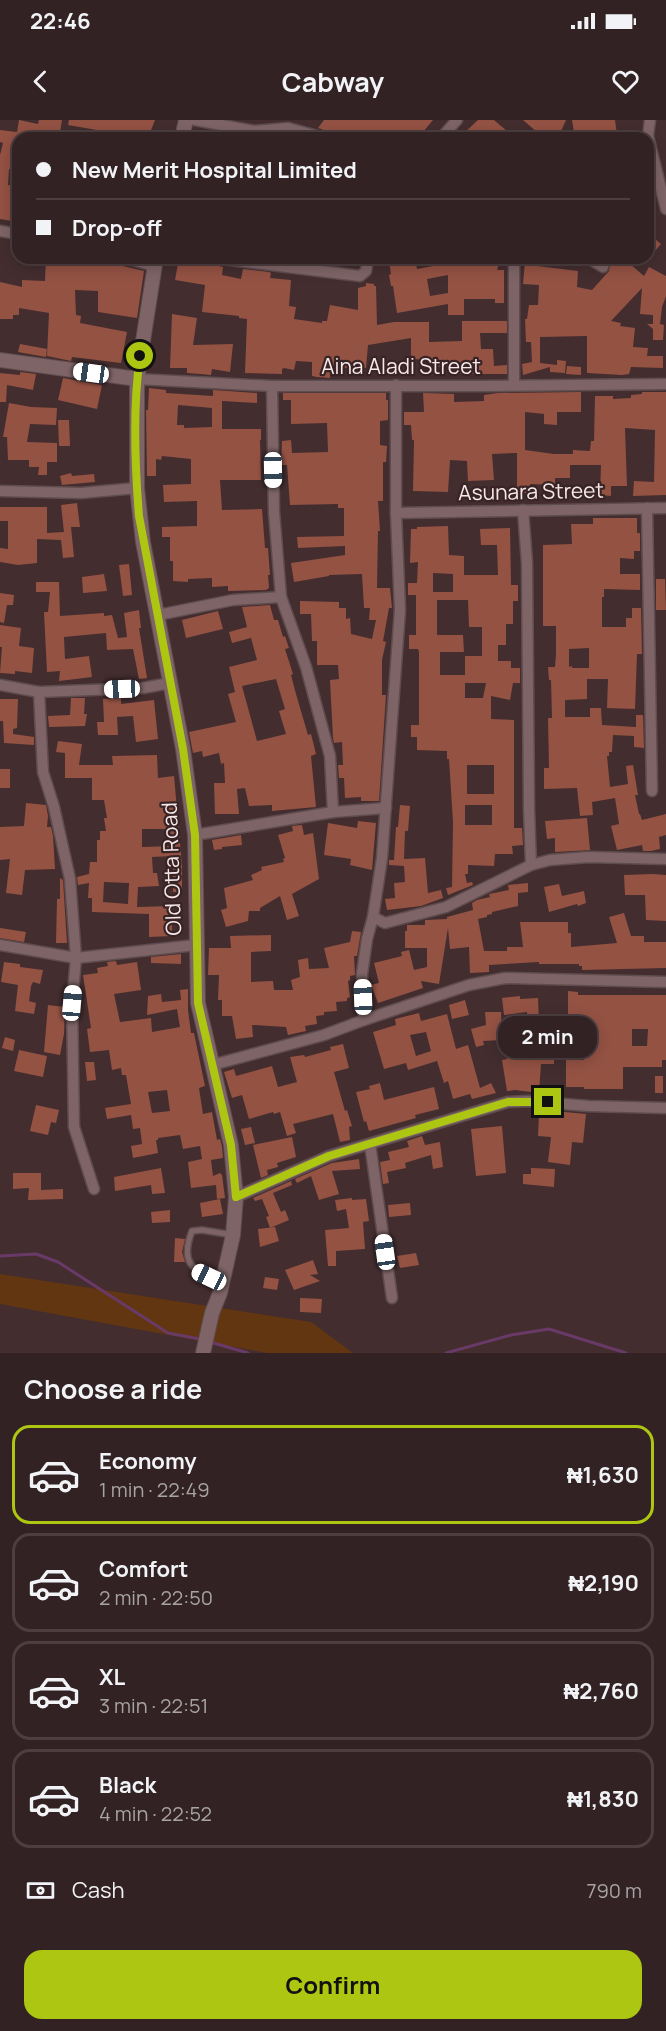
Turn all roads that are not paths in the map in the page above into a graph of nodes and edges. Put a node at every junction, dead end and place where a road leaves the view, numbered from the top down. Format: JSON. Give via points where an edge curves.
{"nodes":[{"id":1,"x":195,"y":120,"type":"edge"},
{"id":2,"x":457,"y":120,"type":"edge"},
{"id":3,"x":292,"y":124,"type":"edge"},
{"id":4,"x":311,"y":132,"type":"edge"},
{"id":5,"x":446,"y":132,"type":"edge"},
{"id":6,"x":654,"y":168,"type":"edge"},
{"id":7,"x":666,"y":209,"type":"edge"},
{"id":8,"x":155,"y":264,"type":"edge"},
{"id":9,"x":263,"y":264,"type":"edge"},
{"id":10,"x":367,"y":264,"type":"edge"},
{"id":11,"x":514,"y":264,"type":"edge"},
{"id":12,"x":598,"y":264,"type":"edge"},
{"id":13,"x":603,"y":267,"type":"dead end"},
{"id":14,"x":0,"y":360,"type":"edge"},
{"id":15,"x":137,"y":379,"type":"junction"},
{"id":16,"x":666,"y":384,"type":"edge"},
{"id":17,"x":396,"y":385,"type":"junction"},
{"id":18,"x":514,"y":385,"type":"junction"},
{"id":19,"x":272,"y":386,"type":"junction"},
{"id":20,"x":137,"y":488,"type":"junction"},
{"id":21,"x":0,"y":490,"type":"edge"},
{"id":22,"x":647,"y":508,"type":"junction"},
{"id":23,"x":666,"y":508,"type":"edge"},
{"id":24,"x":523,"y":510,"type":"junction"},
{"id":25,"x":396,"y":513,"type":"junction"},
{"id":26,"x":281,"y":597,"type":"junction"},
{"id":27,"x":158,"y":615,"type":"junction"},
{"id":28,"x":170,"y":683,"type":"junction"},
{"id":29,"x":0,"y":685,"type":"edge"},
{"id":30,"x":39,"y":692,"type":"junction"},
{"id":31,"x":652,"y":791,"type":"dead end"},
{"id":32,"x":386,"y":808,"type":"junction"},
{"id":33,"x":333,"y":812,"type":"junction"},
{"id":34,"x":195,"y":835,"type":"junction"},
{"id":35,"x":666,"y":859,"type":"edge"},
{"id":36,"x":531,"y":865,"type":"junction"},
{"id":37,"x":373,"y":917,"type":"junction"},
{"id":38,"x":0,"y":945,"type":"edge"},
{"id":39,"x":196,"y":945,"type":"junction"},
{"id":40,"x":76,"y":958,"type":"junction"},
{"id":41,"x":666,"y":982,"type":"edge"},
{"id":42,"x":364,"y":1020,"type":"junction"},
{"id":43,"x":212,"y":1065,"type":"junction"},
{"id":44,"x":666,"y":1108,"type":"edge"},
{"id":45,"x":370,"y":1144,"type":"junction"},
{"id":46,"x":94,"y":1189,"type":"dead end"},
{"id":47,"x":236,"y":1197,"type":"junction"},
{"id":48,"x":233,"y":1235,"type":"junction"},
{"id":49,"x":223,"y":1283,"type":"junction"},
{"id":50,"x":392,"y":1298,"type":"dead end"},
{"id":51,"x":204,"y":1348,"type":"edge"}],
"edges":[{"from":1,"to":3,"type":"street","via":[[254,130]]},
{"from":2,"to":5,"type":"street"},
{"from":3,"to":4,"type":"street"},
{"from":6,"to":7,"type":"street"},
{"from":8,"to":15,"type":"street","name":"Old Otta Road"},
{"from":9,"to":10,"type":"street","via":[[360,276]]},
{"from":11,"to":18,"type":"street"},
{"from":12,"to":13,"type":"street"},
{"from":14,"to":15,"type":"street"},
{"from":15,"to":19,"type":"street","name":"Aina Aladi Street"},
{"from":15,"to":20,"type":"street","name":"Old Otta Road"},
{"from":16,"to":18,"type":"street","name":"Aina Aladi Street"},
{"from":17,"to":18,"type":"street","name":"Aina Aladi Street"},
{"from":17,"to":19,"type":"street","name":"Aina Aladi Street"},
{"from":17,"to":25,"type":"street"},
{"from":19,"to":26,"type":"street","via":[[274,512]]},
{"from":20,"to":21,"type":"street","via":[[81,493]]},
{"from":20,"to":27,"type":"street","name":"Old Otta Road"},
{"from":22,"to":23,"type":"street","name":"Asunara Street"},
{"from":22,"to":24,"type":"street","name":"Asunara Street"},
{"from":22,"to":31,"type":"street"},
{"from":24,"to":25,"type":"street","name":"Asunara Street"},
{"from":24,"to":36,"type":"street"},
{"from":25,"to":32,"type":"street","via":[[400,610]]},
{"from":26,"to":27,"type":"street","via":[[233,600]]},
{"from":26,"to":33,"type":"street","via":[[306,667],[330,756]]},
{"from":27,"to":28,"type":"street","name":"Old Otta Road"},
{"from":28,"to":30,"type":"street","via":[[143,688]]},
{"from":28,"to":34,"type":"street","name":"Old Otta Road"},
{"from":29,"to":30,"type":"street"},
{"from":30,"to":40,"type":"street","via":[[43,772],[70,879]]},
{"from":32,"to":33,"type":"street"},
{"from":32,"to":37,"type":"street"},
{"from":33,"to":34,"type":"street"},
{"from":34,"to":39,"type":"street","name":"Old Otta Road"},
{"from":35,"to":36,"type":"street","via":[[589,857]]},
{"from":36,"to":37,"type":"street","via":[[446,907],[385,923]]},
{"from":37,"to":42,"type":"street","via":[[362,975]]},
{"from":38,"to":40,"type":"street"},
{"from":39,"to":40,"type":"street"},
{"from":39,"to":43,"type":"street","name":"Old Otta Road","via":[[198,1003]]},
{"from":40,"to":46,"type":"street","via":[[72,1003],[74,1127]]},
{"from":41,"to":42,"type":"street","via":[[505,978],[469,985]]},
{"from":42,"to":43,"type":"street","via":[[324,1035]]},
{"from":43,"to":47,"type":"street","name":"Old Otta Road","via":[[231,1145]]},
{"from":44,"to":45,"type":"street","via":[[508,1102]]},
{"from":45,"to":47,"type":"street","via":[[329,1156]]},
{"from":45,"to":50,"type":"street"},
{"from":47,"to":48,"type":"street","name":"Old Otta Road"},
{"from":48,"to":49,"type":"street","name":"Old Otta Road"},
{"from":48,"to":49,"type":"lane","via":[[192,1231],[188,1242],[190,1266]]},
{"from":49,"to":51,"type":"street","name":"Old Otta Road"}]}
